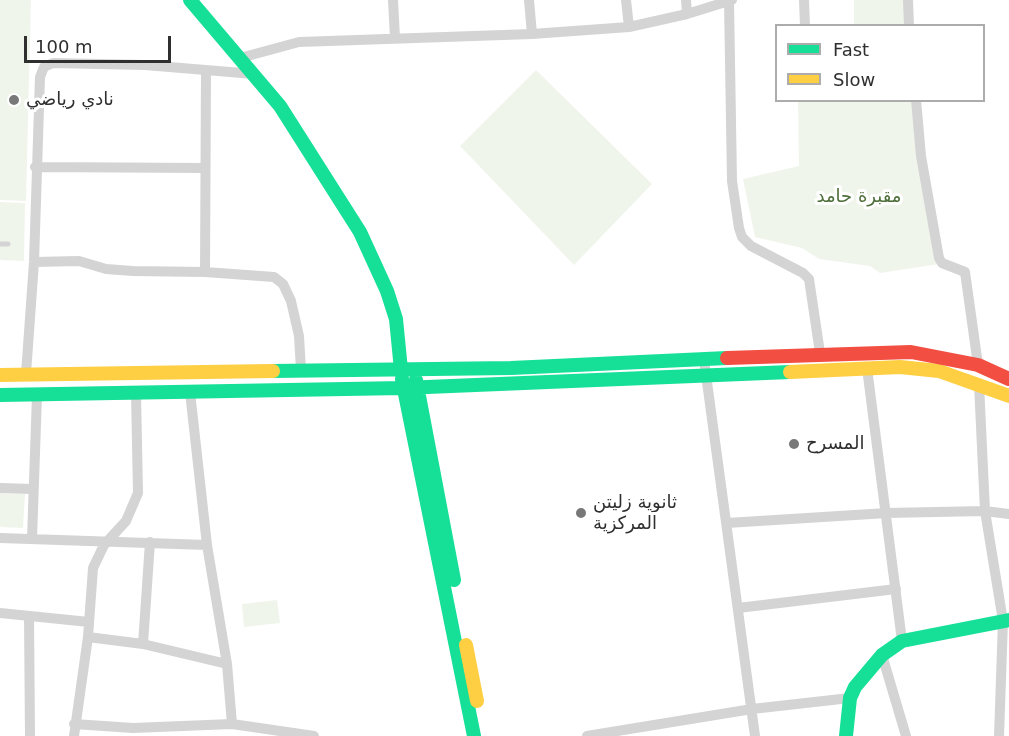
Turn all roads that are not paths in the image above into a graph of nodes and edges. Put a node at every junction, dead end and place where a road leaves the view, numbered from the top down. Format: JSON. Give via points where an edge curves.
{"nodes":[{"id":1,"x":190,"y":0,"type":"edge"},
{"id":2,"x":393,"y":0,"type":"edge"},
{"id":3,"x":529,"y":0,"type":"edge"},
{"id":4,"x":626,"y":0,"type":"edge"},
{"id":5,"x":686,"y":0,"type":"edge"},
{"id":6,"x":730,"y":0,"type":"edge"},
{"id":7,"x":804,"y":0,"type":"edge"},
{"id":8,"x":908,"y":0,"type":"edge"},
{"id":9,"x":687,"y":14,"type":"junction"},
{"id":10,"x":806,"y":24,"type":"edge"},
{"id":11,"x":909,"y":24,"type":"edge"},
{"id":12,"x":629,"y":27,"type":"junction"},
{"id":13,"x":532,"y":34,"type":"junction"},
{"id":14,"x":395,"y":38,"type":"junction"},
{"id":15,"x":240,"y":58,"type":"junction"},
{"id":16,"x":206,"y":72,"type":"junction"},
{"id":17,"x":254,"y":74,"type":"junction"},
{"id":18,"x":916,"y":102,"type":"edge"},
{"id":19,"x":35,"y":167,"type":"junction"},
{"id":20,"x":205,"y":168,"type":"junction"},
{"id":21,"x":0,"y":244,"type":"edge"},
{"id":22,"x":8,"y":244,"type":"dead end"},
{"id":23,"x":34,"y":262,"type":"junction"},
{"id":24,"x":205,"y":272,"type":"junction"},
{"id":25,"x":820,"y":353,"type":"junction"},
{"id":26,"x":704,"y":360,"type":"junction"},
{"id":27,"x":978,"y":365,"type":"junction"},
{"id":28,"x":867,"y":368,"type":"junction"},
{"id":29,"x":302,"y":370,"type":"junction"},
{"id":30,"x":408,"y":370,"type":"junction"},
{"id":31,"x":26,"y":374,"type":"junction"},
{"id":32,"x":0,"y":375,"type":"edge"},
{"id":33,"x":706,"y":376,"type":"junction"},
{"id":34,"x":1009,"y":379,"type":"edge"},
{"id":35,"x":979,"y":384,"type":"junction"},
{"id":36,"x":409,"y":387,"type":"junction"},
{"id":37,"x":190,"y":392,"type":"junction"},
{"id":38,"x":136,"y":393,"type":"junction"},
{"id":39,"x":37,"y":394,"type":"junction"},
{"id":40,"x":0,"y":395,"type":"edge"},
{"id":41,"x":1009,"y":396,"type":"edge"},
{"id":42,"x":0,"y":488,"type":"edge"},
{"id":43,"x":32,"y":489,"type":"junction"},
{"id":44,"x":985,"y":511,"type":"junction"},
{"id":45,"x":887,"y":513,"type":"junction"},
{"id":46,"x":1009,"y":514,"type":"edge"},
{"id":47,"x":727,"y":524,"type":"junction"},
{"id":48,"x":0,"y":538,"type":"edge"},
{"id":49,"x":32,"y":539,"type":"junction"},
{"id":50,"x":107,"y":541,"type":"junction"},
{"id":51,"x":150,"y":542,"type":"junction"},
{"id":52,"x":207,"y":544,"type":"junction"},
{"id":53,"x":896,"y":589,"type":"junction"},
{"id":54,"x":738,"y":608,"type":"junction"},
{"id":55,"x":0,"y":614,"type":"edge"},
{"id":56,"x":29,"y":616,"type":"junction"},
{"id":57,"x":1006,"y":620,"type":"edge"},
{"id":58,"x":89,"y":622,"type":"junction"},
{"id":59,"x":88,"y":637,"type":"junction"},
{"id":60,"x":902,"y":640,"type":"junction"},
{"id":61,"x":143,"y":644,"type":"junction"},
{"id":62,"x":882,"y":655,"type":"junction"},
{"id":63,"x":226,"y":664,"type":"junction"},
{"id":64,"x":850,"y":698,"type":"junction"},
{"id":65,"x":752,"y":710,"type":"junction"},
{"id":66,"x":1005,"y":711,"type":"edge"},
{"id":67,"x":74,"y":723,"type":"junction"},
{"id":68,"x":232,"y":724,"type":"junction"},
{"id":69,"x":193,"y":730,"type":"edge"},
{"id":70,"x":30,"y":736,"type":"edge"},
{"id":71,"x":74,"y":736,"type":"edge"},
{"id":72,"x":314,"y":736,"type":"edge"},
{"id":73,"x":474,"y":736,"type":"edge"},
{"id":74,"x":484,"y":736,"type":"edge"},
{"id":75,"x":587,"y":736,"type":"edge"},
{"id":76,"x":755,"y":736,"type":"edge"},
{"id":77,"x":846,"y":736,"type":"edge"},
{"id":78,"x":906,"y":736,"type":"edge"},
{"id":79,"x":999,"y":736,"type":"edge"}],
"edges":[{"from":1,"to":15,"type":"main road"},
{"from":2,"to":14,"type":"street"},
{"from":3,"to":13,"type":"street"},
{"from":4,"to":12,"type":"street"},
{"from":5,"to":9,"type":"street"},
{"from":6,"to":9,"type":"street"},
{"from":6,"to":25,"type":"street","via":[[732,181],[739,228],[746,242],[809,279]]},
{"from":7,"to":10,"type":"street"},
{"from":8,"to":11,"type":"street"},
{"from":9,"to":12,"type":"street"},
{"from":12,"to":13,"type":"street"},
{"from":13,"to":14,"type":"street"},
{"from":14,"to":15,"type":"street","via":[[298,42]]},
{"from":15,"to":17,"type":"main road"},
{"from":16,"to":17,"type":"street"},
{"from":16,"to":19,"type":"street","via":[[145,65],[48,64],[40,77]]},
{"from":16,"to":20,"type":"street"},
{"from":17,"to":30,"type":"main road","via":[[297,130],[360,232],[387,291]]},
{"from":18,"to":27,"type":"street","via":[[921,156],[939,258],[965,272]]},
{"from":19,"to":20,"type":"street"},
{"from":19,"to":23,"type":"street"},
{"from":20,"to":24,"type":"street"},
{"from":21,"to":22,"type":"lane"},
{"from":23,"to":24,"type":"street","via":[[79,261],[106,269]]},
{"from":23,"to":31,"type":"street"},
{"from":24,"to":29,"type":"street","via":[[274,277],[280,281],[291,301]]},
{"from":25,"to":26,"type":"main road"},
{"from":25,"to":27,"type":"main road","via":[[911,352]]},
{"from":26,"to":30,"type":"main road"},
{"from":26,"to":33,"type":"street"},
{"from":27,"to":34,"type":"main road"},
{"from":28,"to":33,"type":"main road"},
{"from":28,"to":35,"type":"main road","via":[[929,369]]},
{"from":28,"to":45,"type":"street"},
{"from":29,"to":30,"type":"main road"},
{"from":29,"to":31,"type":"main road"},
{"from":30,"to":36,"type":"main road"},
{"from":31,"to":32,"type":"main road"},
{"from":33,"to":36,"type":"main road"},
{"from":33,"to":47,"type":"street"},
{"from":35,"to":41,"type":"main road"},
{"from":35,"to":44,"type":"street"},
{"from":36,"to":37,"type":"main road"},
{"from":36,"to":73,"type":"main road"},
{"from":36,"to":74,"type":"main road"},
{"from":37,"to":38,"type":"main road"},
{"from":37,"to":52,"type":"street"},
{"from":38,"to":39,"type":"main road"},
{"from":38,"to":50,"type":"street","via":[[138,494],[126,521]]},
{"from":39,"to":40,"type":"main road"},
{"from":39,"to":43,"type":"street"},
{"from":42,"to":43,"type":"street"},
{"from":43,"to":49,"type":"street"},
{"from":44,"to":45,"type":"street"},
{"from":44,"to":46,"type":"street"},
{"from":44,"to":57,"type":"street"},
{"from":45,"to":47,"type":"street"},
{"from":45,"to":53,"type":"street"},
{"from":47,"to":54,"type":"street"},
{"from":48,"to":49,"type":"street"},
{"from":49,"to":50,"type":"street"},
{"from":50,"to":51,"type":"street"},
{"from":50,"to":58,"type":"street","via":[[93,568]]},
{"from":51,"to":52,"type":"street"},
{"from":51,"to":61,"type":"street"},
{"from":52,"to":63,"type":"street"},
{"from":53,"to":54,"type":"street"},
{"from":53,"to":60,"type":"street"},
{"from":54,"to":65,"type":"street"},
{"from":55,"to":56,"type":"street"},
{"from":56,"to":58,"type":"street"},
{"from":56,"to":70,"type":"street"},
{"from":57,"to":60,"type":"main road"},
{"from":57,"to":66,"type":"street"},
{"from":58,"to":59,"type":"street"},
{"from":59,"to":61,"type":"street"},
{"from":59,"to":67,"type":"street"},
{"from":60,"to":62,"type":"main road"},
{"from":61,"to":63,"type":"street"},
{"from":62,"to":64,"type":"main road","via":[[863,675]]},
{"from":62,"to":78,"type":"street"},
{"from":63,"to":68,"type":"street"},
{"from":64,"to":65,"type":"street"},
{"from":64,"to":77,"type":"main road"},
{"from":65,"to":75,"type":"street"},
{"from":65,"to":76,"type":"street"},
{"from":66,"to":79,"type":"street"},
{"from":67,"to":69,"type":"street"},
{"from":67,"to":71,"type":"street"},
{"from":68,"to":69,"type":"street"},
{"from":68,"to":72,"type":"street"}]}
